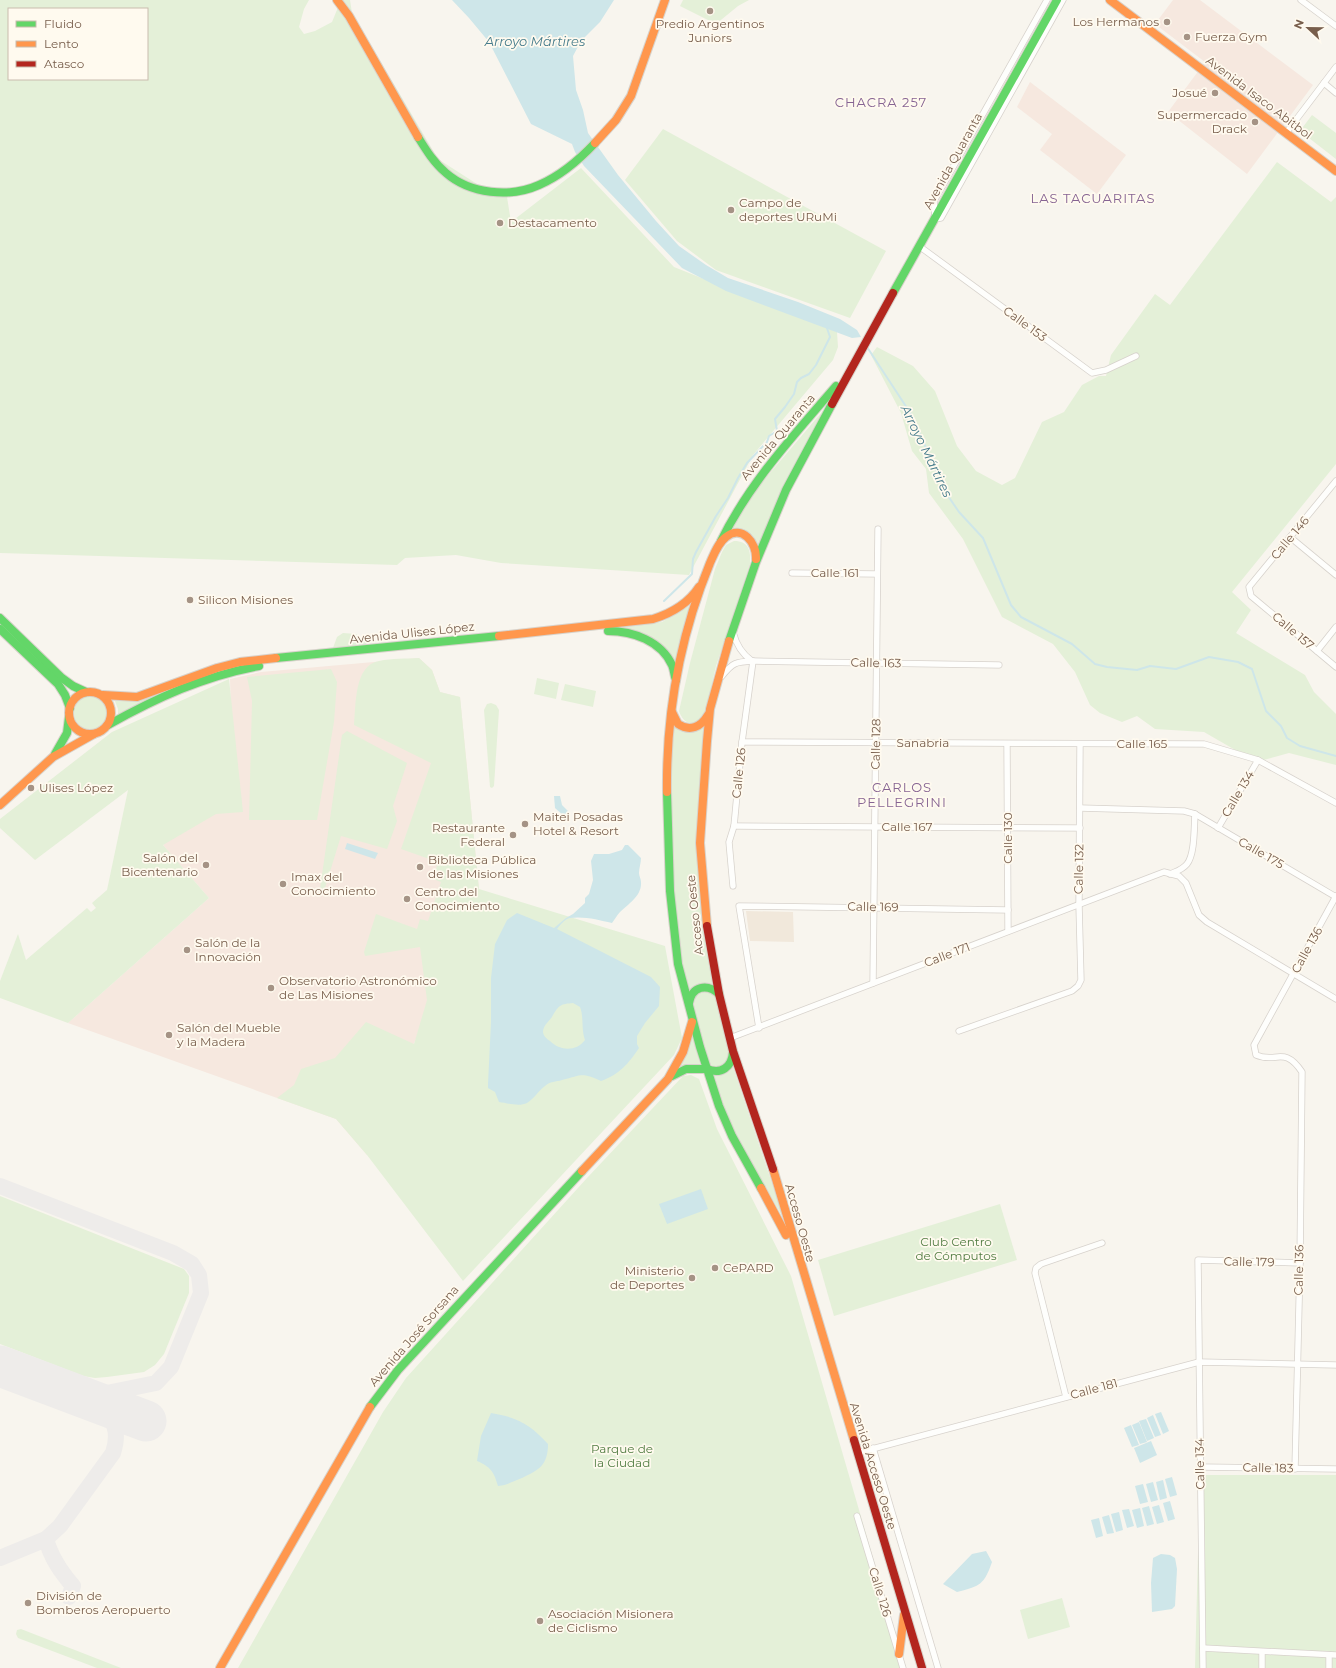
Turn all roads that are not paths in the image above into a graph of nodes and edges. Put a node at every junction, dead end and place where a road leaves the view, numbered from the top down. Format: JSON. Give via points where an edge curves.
{"nodes":[{"id":1,"x":337,"y":0,"type":"edge"},
{"id":2,"x":665,"y":0,"type":"edge"},
{"id":3,"x":1047,"y":0,"type":"edge"},
{"id":4,"x":1057,"y":0,"type":"edge"},
{"id":5,"x":1063,"y":0,"type":"edge"},
{"id":6,"x":1110,"y":0,"type":"edge"},
{"id":7,"x":1301,"y":0,"type":"edge"},
{"id":8,"x":1336,"y":26,"type":"edge"},
{"id":9,"x":1336,"y":67,"type":"edge"},
{"id":10,"x":1324,"y":83,"type":"junction"},
{"id":11,"x":1336,"y":93,"type":"edge"},
{"id":12,"x":1286,"y":133,"type":"junction"},
{"id":13,"x":1336,"y":171,"type":"edge"},
{"id":14,"x":935,"y":219,"type":"junction"},
{"id":15,"x":919,"y":246,"type":"junction"},
{"id":16,"x":1136,"y":356,"type":"dead end"},
{"id":17,"x":850,"y":370,"type":"junction"},
{"id":18,"x":1335,"y":483,"type":"edge"},
{"id":19,"x":878,"y":529,"type":"dead end"},
{"id":20,"x":1290,"y":537,"type":"junction"},
{"id":21,"x":718,"y":546,"type":"junction"},
{"id":22,"x":756,"y":562,"type":"junction"},
{"id":23,"x":708,"y":570,"type":"junction"},
{"id":24,"x":792,"y":573,"type":"dead end"},
{"id":25,"x":877,"y":574,"type":"junction"},
{"id":26,"x":1336,"y":575,"type":"edge"},
{"id":27,"x":1251,"y":596,"type":"joint"},
{"id":28,"x":0,"y":618,"type":"edge"},
{"id":29,"x":1336,"y":627,"type":"edge"},
{"id":30,"x":0,"y":628,"type":"edge"},
{"id":31,"x":732,"y":629,"type":"junction"},
{"id":32,"x":1317,"y":650,"type":"junction"},
{"id":33,"x":753,"y":661,"type":"junction"},
{"id":34,"x":877,"y":663,"type":"junction"},
{"id":35,"x":999,"y":665,"type":"dead end"},
{"id":36,"x":1336,"y":667,"type":"edge"},
{"id":37,"x":717,"y":682,"type":"junction"},
{"id":38,"x":676,"y":684,"type":"junction"},
{"id":39,"x":86,"y":692,"type":"junction"},
{"id":40,"x":102,"y":695,"type":"junction"},
{"id":41,"x":70,"y":708,"type":"junction"},
{"id":42,"x":671,"y":708,"type":"junction"},
{"id":43,"x":710,"y":709,"type":"junction"},
{"id":44,"x":69,"y":717,"type":"junction"},
{"id":45,"x":108,"y":725,"type":"junction"},
{"id":46,"x":94,"y":734,"type":"junction"},
{"id":47,"x":742,"y":742,"type":"junction"},
{"id":48,"x":876,"y":743,"type":"junction"},
{"id":49,"x":1007,"y":744,"type":"junction"},
{"id":50,"x":1080,"y":744,"type":"junction"},
{"id":51,"x":53,"y":757,"type":"junction"},
{"id":52,"x":1258,"y":760,"type":"junction"},
{"id":53,"x":0,"y":803,"type":"edge"},
{"id":54,"x":1336,"y":803,"type":"edge"},
{"id":55,"x":1080,"y":808,"type":"junction"},
{"id":56,"x":1195,"y":814,"type":"junction"},
{"id":57,"x":734,"y":826,"type":"junction"},
{"id":58,"x":875,"y":826,"type":"junction"},
{"id":59,"x":1008,"y":827,"type":"junction"},
{"id":60,"x":1080,"y":828,"type":"junction"},
{"id":61,"x":1218,"y":828,"type":"junction"},
{"id":62,"x":1170,"y":874,"type":"junction"},
{"id":63,"x":733,"y":886,"type":"dead end"},
{"id":64,"x":1336,"y":897,"type":"edge"},
{"id":65,"x":1079,"y":905,"type":"junction"},
{"id":66,"x":874,"y":907,"type":"junction"},
{"id":67,"x":1008,"y":910,"type":"junction"},
{"id":68,"x":1008,"y":931,"type":"junction"},
{"id":69,"x":1293,"y":974,"type":"junction"},
{"id":70,"x":873,"y":983,"type":"junction"},
{"id":71,"x":719,"y":994,"type":"junction"},
{"id":72,"x":1336,"y":999,"type":"edge"},
{"id":73,"x":689,"y":1004,"type":"junction"},
{"id":74,"x":692,"y":1022,"type":"junction"},
{"id":75,"x":759,"y":1028,"type":"junction"},
{"id":76,"x":958,"y":1031,"type":"dead end"},
{"id":77,"x":730,"y":1038,"type":"junction"},
{"id":78,"x":733,"y":1050,"type":"junction"},
{"id":79,"x":707,"y":1069,"type":"junction"},
{"id":80,"x":668,"y":1079,"type":"junction"},
{"id":81,"x":1102,"y":1243,"type":"dead end"},
{"id":82,"x":1198,"y":1260,"type":"joint"},
{"id":83,"x":1300,"y":1263,"type":"junction"},
{"id":84,"x":802,"y":1271,"type":"junction"},
{"id":85,"x":1199,"y":1362,"type":"junction"},
{"id":86,"x":1297,"y":1364,"type":"junction"},
{"id":87,"x":1336,"y":1365,"type":"edge"},
{"id":88,"x":1066,"y":1397,"type":"junction"},
{"id":89,"x":873,"y":1448,"type":"junction"},
{"id":90,"x":857,"y":1453,"type":"junction"},
{"id":91,"x":1200,"y":1468,"type":"junction"},
{"id":92,"x":1295,"y":1469,"type":"junction"},
{"id":93,"x":1336,"y":1469,"type":"edge"},
{"id":94,"x":857,"y":1516,"type":"dead end"},
{"id":95,"x":905,"y":1612,"type":"junction"},
{"id":96,"x":1203,"y":1648,"type":"junction"},
{"id":97,"x":1262,"y":1652,"type":"junction"},
{"id":98,"x":899,"y":1654,"type":"junction"},
{"id":99,"x":1329,"y":1655,"type":"junction"},
{"id":100,"x":1336,"y":1655,"type":"edge"},
{"id":101,"x":220,"y":1668,"type":"edge"},
{"id":102,"x":903,"y":1668,"type":"edge"},
{"id":103,"x":922,"y":1668,"type":"edge"},
{"id":104,"x":938,"y":1668,"type":"edge"},
{"id":105,"x":1203,"y":1668,"type":"edge"},
{"id":106,"x":1262,"y":1668,"type":"edge"},
{"id":107,"x":1329,"y":1668,"type":"edge"}],
"edges":[{"from":1,"to":2,"type":"main road","via":[[350,16],[428,154],[439,167],[450,177],[477,190],[510,193],[531,189],[549,181],[596,143],[614,123],[638,79]]},
{"from":3,"to":14,"type":"street","via":[[934,201]]},
{"from":4,"to":14,"type":"main road","name":"Avenida Quaranta"},
{"from":5,"to":14,"type":"street","via":[[941,218]]},
{"from":6,"to":12,"type":"main road","name":"Avenida Isaco Abitbol"},
{"from":7,"to":8,"type":"street"},
{"from":9,"to":10,"type":"street"},
{"from":10,"to":11,"type":"street"},
{"from":10,"to":12,"type":"street"},
{"from":12,"to":13,"type":"main road","name":"Avenida Isaco Abitbol"},
{"from":14,"to":15,"type":"main road","name":"Avenida Quaranta"},
{"from":15,"to":16,"type":"street","name":"Calle 153","via":[[1092,373],[1106,370]]},
{"from":15,"to":17,"type":"main road","name":"Avenida Quaranta"},
{"from":17,"to":21,"type":"main road","name":"Avenida Quaranta","via":[[770,461],[737,509]]},
{"from":17,"to":22,"type":"main road","name":"Avenida Quaranta","via":[[792,479]]},
{"from":18,"to":20,"type":"street","name":"Calle 146"},
{"from":19,"to":25,"type":"street","name":"Calle 128"},
{"from":20,"to":26,"type":"street"},
{"from":20,"to":27,"type":"street","name":"Calle 146","via":[[1249,587]]},
{"from":21,"to":22,"type":"main road","via":[[728,535],[742,534],[754,542]]},
{"from":21,"to":23,"type":"main road","name":"Avenida Quaranta"},
{"from":22,"to":31,"type":"main road","name":"Acceso Oeste"},
{"from":23,"to":38,"type":"main road","name":"Acceso Oeste","via":[[687,632]]},
{"from":23,"to":40,"type":"main road","name":"Avenida Ulises López","via":[[696,593],[688,601],[668,615],[650,620],[240,662],[137,697]]},
{"from":24,"to":25,"type":"street","name":"Calle 161"},
{"from":25,"to":34,"type":"street","name":"Calle 128"},
{"from":27,"to":32,"type":"street","name":"Calle 157"},
{"from":28,"to":39,"type":"main road","via":[[62,678]]},
{"from":29,"to":32,"type":"street"},
{"from":30,"to":41,"type":"main road","via":[[58,684]]},
{"from":31,"to":33,"type":"street","via":[[741,650]]},
{"from":31,"to":37,"type":"main road","name":"Acceso Oeste"},
{"from":32,"to":36,"type":"street","name":"Calle 157"},
{"from":33,"to":34,"type":"street","name":"Calle 163"},
{"from":33,"to":37,"type":"street","name":"Calle 163","via":[[737,662],[730,666]]},
{"from":33,"to":47,"type":"street","name":"Calle 126"},
{"from":34,"to":35,"type":"street","name":"Calle 163"},
{"from":34,"to":48,"type":"street","name":"Calle 128"},
{"from":37,"to":43,"type":"main road","name":"Acceso Oeste"},
{"from":38,"to":42,"type":"main road","name":"Acceso Oeste"},
{"from":38,"to":45,"type":"main road","name":"Avenida Ulises López","via":[[671,663],[657,646],[640,636],[616,630],[241,668],[140,707]]},
{"from":39,"to":40,"type":"main road","via":[[97,692]]},
{"from":39,"to":41,"type":"main road","via":[[75,698]]},
{"from":40,"to":45,"type":"main road","via":[[111,705],[111,719]]},
{"from":41,"to":44,"type":"main road"},
{"from":42,"to":43,"type":"main road","via":[[678,725],[690,729],[702,725]]},
{"from":42,"to":73,"type":"main road","name":"Acceso Oeste","via":[[668,865],[676,952]]},
{"from":43,"to":71,"type":"main road","name":"Acceso Oeste","via":[[700,843],[708,938]]},
{"from":44,"to":46,"type":"main road","via":[[76,728]]},
{"from":44,"to":51,"type":"main road","via":[[68,733]]},
{"from":45,"to":46,"type":"main road"},
{"from":46,"to":51,"type":"main road"},
{"from":47,"to":48,"type":"street","name":"Sanabria"},
{"from":47,"to":57,"type":"street","name":"Calle 126"},
{"from":48,"to":49,"type":"street","name":"Sanabria"},
{"from":48,"to":58,"type":"street","name":"Calle 128"},
{"from":49,"to":50,"type":"street","name":"Sanabria"},
{"from":49,"to":59,"type":"street","name":"Calle 130"},
{"from":50,"to":52,"type":"street","name":"Calle 165","via":[[1204,744]]},
{"from":50,"to":55,"type":"street","name":"Calle 132"},
{"from":51,"to":53,"type":"main road"},
{"from":52,"to":54,"type":"street","name":"Calle 165"},
{"from":52,"to":61,"type":"street","name":"Calle 134"},
{"from":55,"to":56,"type":"street","name":"Calle 175","via":[[1184,811]]},
{"from":55,"to":60,"type":"street","name":"Calle 132"},
{"from":56,"to":61,"type":"street","name":"Calle 175"},
{"from":56,"to":62,"type":"street","via":[[1191,854],[1187,864],[1181,870]]},
{"from":57,"to":58,"type":"street","name":"Calle 167"},
{"from":57,"to":63,"type":"street","name":"Calle 126","via":[[729,842]]},
{"from":58,"to":59,"type":"street","name":"Calle 167"},
{"from":58,"to":66,"type":"street","name":"Calle 128"},
{"from":59,"to":60,"type":"street","name":"Calle 167"},
{"from":59,"to":67,"type":"street","name":"Calle 130"},
{"from":60,"to":65,"type":"street","name":"Calle 132"},
{"from":61,"to":64,"type":"street","name":"Calle 175"},
{"from":62,"to":65,"type":"street","name":"Calle 171","via":[[1164,872]]},
{"from":62,"to":69,"type":"street","via":[[1179,876],[1186,883],[1200,915],[1207,922]]},
{"from":64,"to":69,"type":"street","name":"Calle 136"},
{"from":65,"to":68,"type":"street","name":"Calle 171"},
{"from":65,"to":76,"type":"street","name":"Calle 132","via":[[1081,980],[1078,986],[1072,991]]},
{"from":66,"to":67,"type":"street","name":"Calle 169"},
{"from":66,"to":70,"type":"street","name":"Calle 128"},
{"from":66,"to":75,"type":"street","name":"Calle 169","via":[[739,906]]},
{"from":67,"to":68,"type":"street","name":"Calle 130"},
{"from":68,"to":70,"type":"street","name":"Calle 171"},
{"from":69,"to":72,"type":"street"},
{"from":69,"to":83,"type":"street","name":"Calle 136","via":[[1254,1045],[1256,1055],[1287,1057],[1296,1063],[1302,1072]]},
{"from":70,"to":75,"type":"street","name":"Calle 171"},
{"from":71,"to":73,"type":"main road","via":[[712,988],[702,986],[693,990]]},
{"from":71,"to":77,"type":"main road","name":"Acceso Oeste"},
{"from":73,"to":74,"type":"main road","name":"Acceso Oeste"},
{"from":74,"to":79,"type":"main road","name":"Acceso Oeste"},
{"from":74,"to":80,"type":"main road","name":"Avenida José Sorsana","via":[[685,1051]]},
{"from":75,"to":77,"type":"street","name":"Calle 171"},
{"from":77,"to":78,"type":"main road","name":"Acceso Oeste"},
{"from":78,"to":79,"type":"main road","name":"Avenida José Sorsana","via":[[732,1062],[727,1068],[717,1072]]},
{"from":78,"to":84,"type":"main road","name":"Acceso Oeste","via":[[771,1164]]},
{"from":79,"to":80,"type":"main road","name":"Avenida José Sorsana","via":[[686,1069]]},
{"from":79,"to":84,"type":"main road","name":"Acceso Oeste","via":[[725,1122],[779,1218]]},
{"from":80,"to":101,"type":"main road","name":"Avenida José Sorsana","via":[[478,1282],[375,1399]]},
{"from":81,"to":88,"type":"street","via":[[1036,1268],[1035,1273]]},
{"from":82,"to":83,"type":"street","name":"Calle 179"},
{"from":82,"to":85,"type":"street","name":"Calle 134"},
{"from":83,"to":86,"type":"street","name":"Calle 136"},
{"from":84,"to":90,"type":"main road","name":"Avenida Acceso Oeste"},
{"from":85,"to":86,"type":"street","name":"Calle 181"},
{"from":85,"to":88,"type":"street","name":"Calle 181"},
{"from":85,"to":91,"type":"street","name":"Calle 134"},
{"from":86,"to":87,"type":"street","name":"Calle 181"},
{"from":86,"to":92,"type":"street","name":"Calle 136"},
{"from":88,"to":89,"type":"street","name":"Calle 181"},
{"from":89,"to":90,"type":"street","name":"Calle 181"},
{"from":89,"to":104,"type":"street"},
{"from":90,"to":95,"type":"main road","name":"Avenida Acceso Oeste"},
{"from":91,"to":92,"type":"street","name":"Calle 183"},
{"from":91,"to":96,"type":"street","name":"Calle 134"},
{"from":92,"to":93,"type":"street","name":"Calle 183"},
{"from":94,"to":98,"type":"street","name":"Calle 126"},
{"from":95,"to":98,"type":"main road"},
{"from":95,"to":103,"type":"main road","name":"Avenida Acceso Oeste"},
{"from":96,"to":97,"type":"street"},
{"from":96,"to":105,"type":"street","name":"Calle 134"},
{"from":97,"to":99,"type":"street"},
{"from":97,"to":106,"type":"street"},
{"from":98,"to":102,"type":"street","name":"Calle 126"},
{"from":99,"to":100,"type":"street"},
{"from":99,"to":107,"type":"street"}]}
